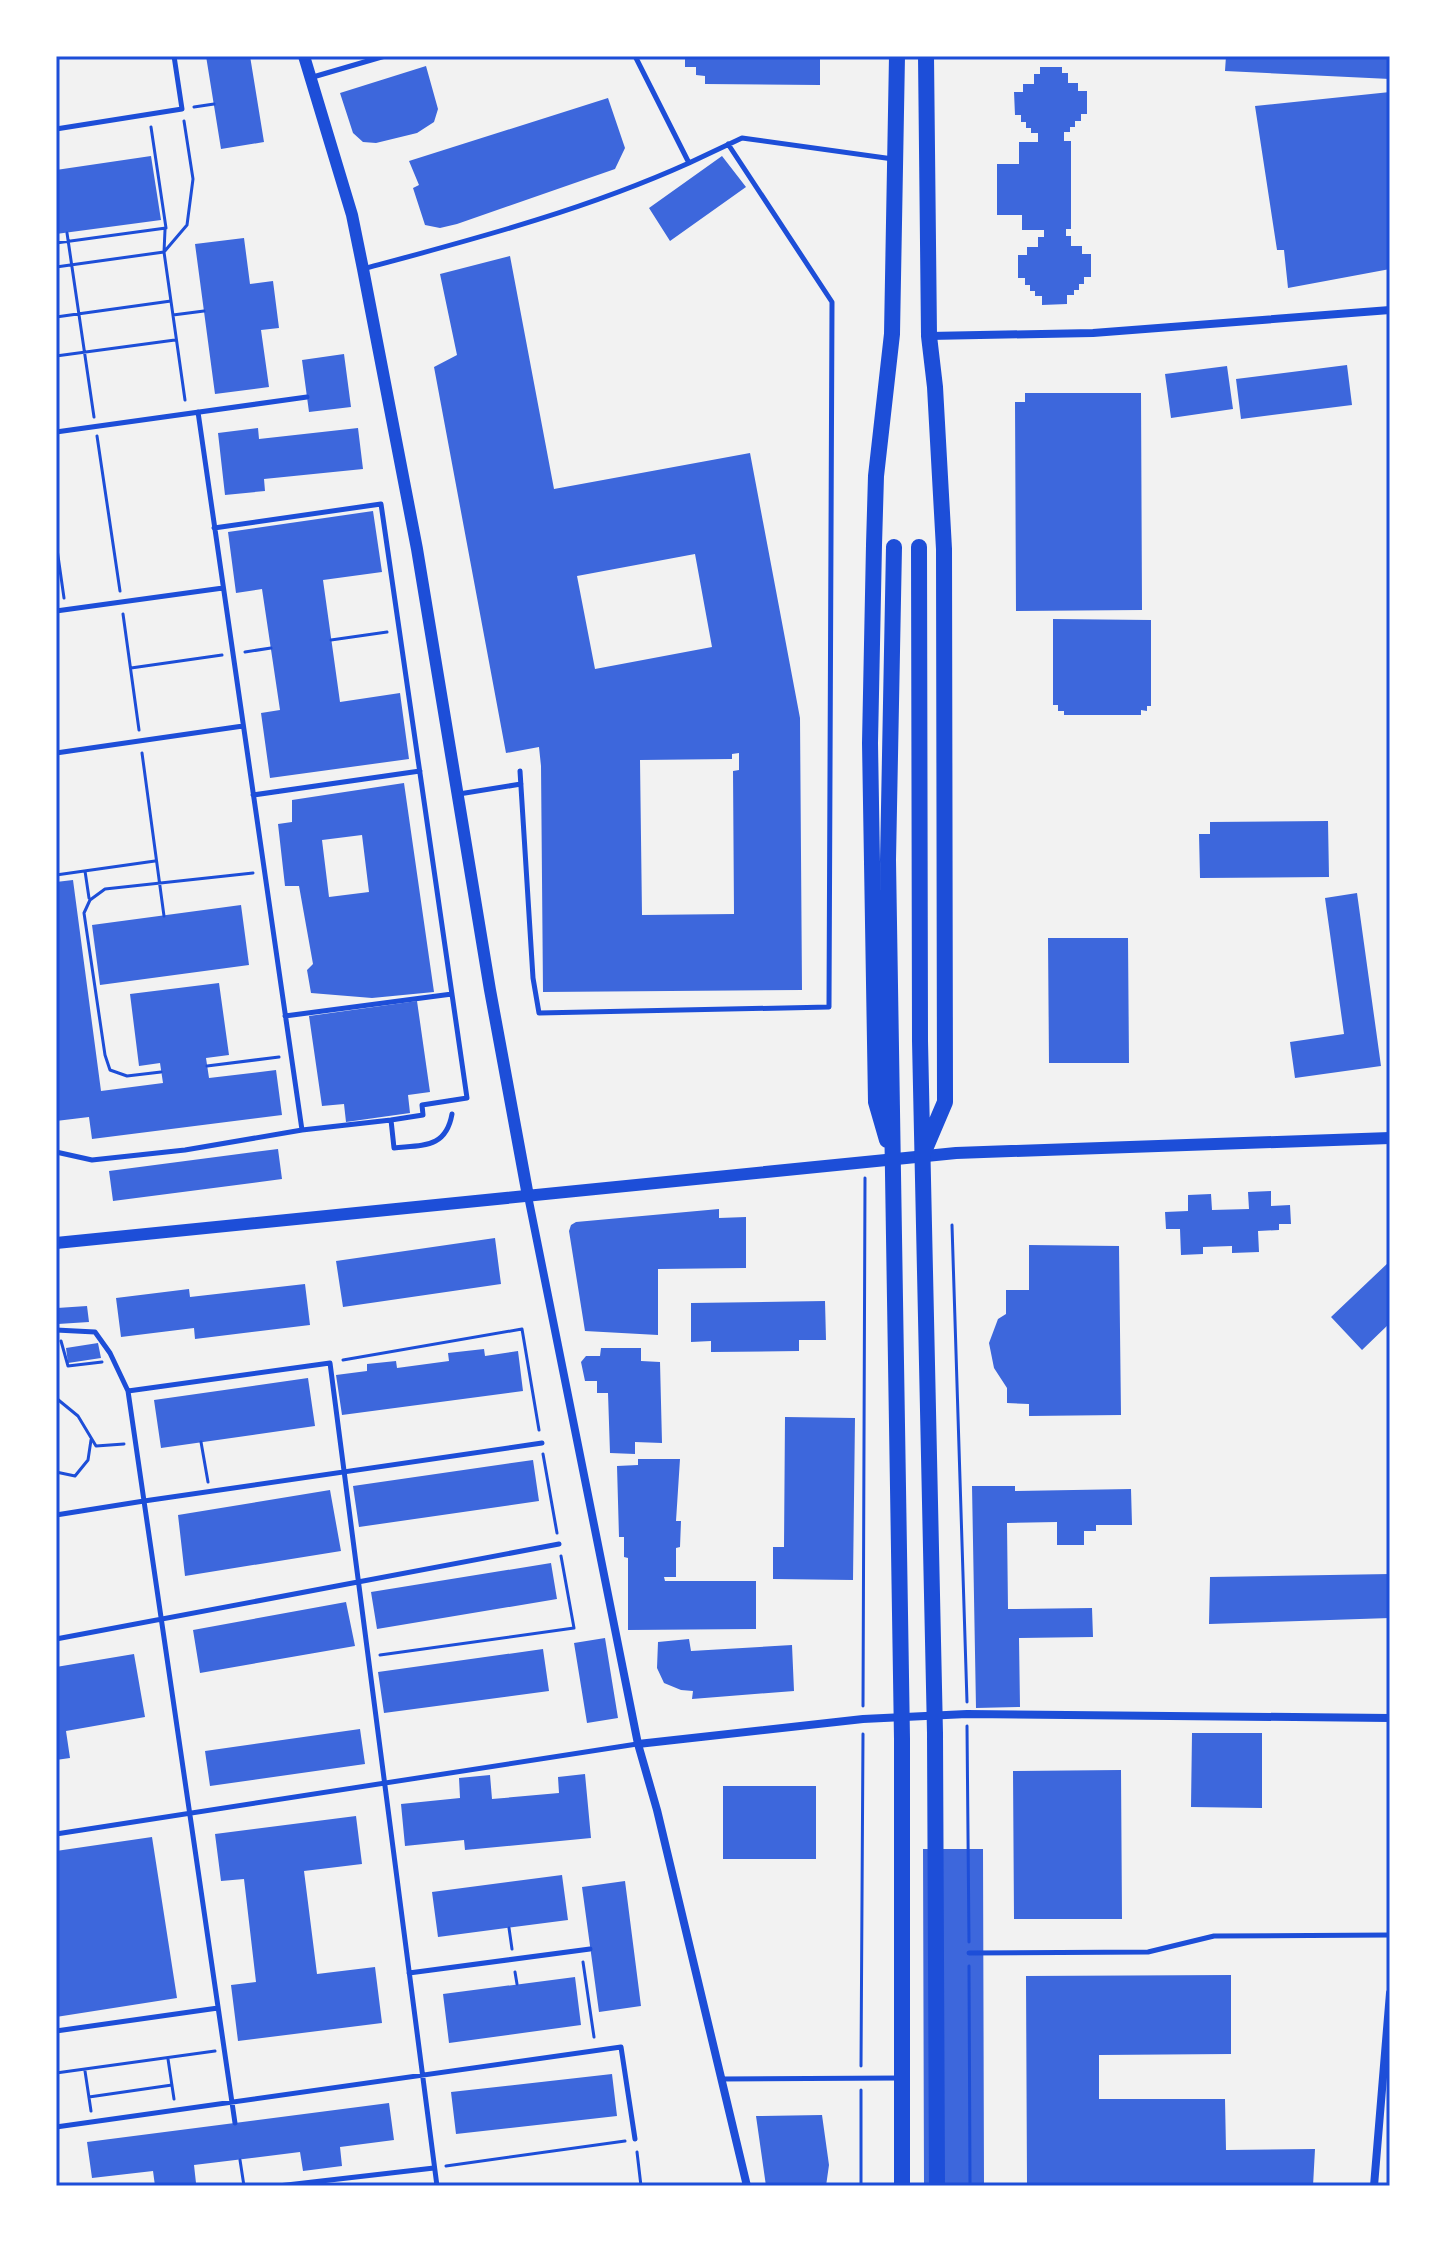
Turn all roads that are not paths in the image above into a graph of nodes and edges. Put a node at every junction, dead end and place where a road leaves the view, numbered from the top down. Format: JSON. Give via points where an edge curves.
{"nodes":[{"id":1,"x":174,"y":56,"type":"edge"},
{"id":2,"x":304,"y":56,"type":"edge"},
{"id":3,"x":385,"y":56,"type":"edge"},
{"id":4,"x":635,"y":56,"type":"edge"},
{"id":5,"x":897,"y":56,"type":"edge"},
{"id":6,"x":926,"y":56,"type":"edge"},
{"id":7,"x":310,"y":78,"type":"junction"},
{"id":8,"x":56,"y":129,"type":"edge"},
{"id":9,"x":728,"y":144,"type":"junction"},
{"id":10,"x":895,"y":160,"type":"junction"},
{"id":11,"x":689,"y":163,"type":"junction"},
{"id":12,"x":363,"y":269,"type":"junction"},
{"id":13,"x":1390,"y":310,"type":"edge"},
{"id":14,"x":929,"y":336,"type":"junction"},
{"id":15,"x":307,"y":397,"type":"dead end"},
{"id":16,"x":198,"y":412,"type":"junction"},
{"id":17,"x":56,"y":432,"type":"edge"},
{"id":18,"x":214,"y":528,"type":"junction"},
{"id":19,"x":894,"y":547,"type":"dead end"},
{"id":20,"x":919,"y":547,"type":"dead end"},
{"id":21,"x":223,"y":588,"type":"junction"},
{"id":22,"x":56,"y":611,"type":"edge"},
{"id":23,"x":243,"y":726,"type":"junction"},
{"id":24,"x":56,"y":753,"type":"edge"},
{"id":25,"x":420,"y":771,"type":"junction"},
{"id":26,"x":520,"y":771,"type":"dead end"},
{"id":27,"x":521,"y":784,"type":"junction"},
{"id":28,"x":459,"y":794,"type":"junction"},
{"id":29,"x":253,"y":795,"type":"junction"},
{"id":30,"x":452,"y":994,"type":"junction"},
{"id":31,"x":285,"y":1016,"type":"junction"},
{"id":32,"x":452,"y":1114,"type":"dead end"},
{"id":33,"x":391,"y":1120,"type":"junction"},
{"id":34,"x":302,"y":1130,"type":"junction"},
{"id":35,"x":1390,"y":1138,"type":"edge"},
{"id":36,"x":56,"y":1152,"type":"edge"},
{"id":37,"x":922,"y":1156,"type":"junction"},
{"id":38,"x":893,"y":1159,"type":"junction"},
{"id":39,"x":528,"y":1196,"type":"junction"},
{"id":40,"x":56,"y":1243,"type":"edge"},
{"id":41,"x":57,"y":1329,"type":"edge"},
{"id":42,"x":128,"y":1391,"type":"junction"},
{"id":43,"x":542,"y":1443,"type":"road end"},
{"id":44,"x":344,"y":1473,"type":"junction"},
{"id":45,"x":144,"y":1501,"type":"junction"},
{"id":46,"x":56,"y":1515,"type":"edge"},
{"id":47,"x":559,"y":1544,"type":"road end"},
{"id":48,"x":358,"y":1582,"type":"junction"},
{"id":49,"x":161,"y":1618,"type":"junction"},
{"id":50,"x":56,"y":1639,"type":"edge"},
{"id":51,"x":935,"y":1716,"type":"junction"},
{"id":52,"x":901,"y":1718,"type":"junction"},
{"id":53,"x":1390,"y":1718,"type":"edge"},
{"id":54,"x":638,"y":1744,"type":"junction"},
{"id":55,"x":385,"y":1784,"type":"junction"},
{"id":56,"x":189,"y":1812,"type":"junction"},
{"id":57,"x":56,"y":1834,"type":"edge"},
{"id":58,"x":1390,"y":1935,"type":"edge"},
{"id":59,"x":590,"y":1949,"type":"dead end"},
{"id":60,"x":969,"y":1953,"type":"dead end"},
{"id":61,"x":409,"y":1973,"type":"junction"},
{"id":62,"x":1390,"y":1993,"type":"edge"},
{"id":63,"x":218,"y":2008,"type":"junction"},
{"id":64,"x":56,"y":2031,"type":"edge"},
{"id":65,"x":1388,"y":2044,"type":"edge"},
{"id":66,"x":937,"y":2066,"type":"joint"},
{"id":67,"x":422,"y":2075,"type":"junction"},
{"id":68,"x":901,"y":2078,"type":"junction"},
{"id":69,"x":721,"y":2079,"type":"junction"},
{"id":70,"x":937,"y":2097,"type":"joint"},
{"id":71,"x":232,"y":2102,"type":"junction"},
{"id":72,"x":235,"y":2123,"type":"dead end"},
{"id":73,"x":56,"y":2127,"type":"edge"},
{"id":74,"x":635,"y":2139,"type":"road end"},
{"id":75,"x":434,"y":2168,"type":"junction"},
{"id":76,"x":278,"y":2186,"type":"edge"},
{"id":77,"x":437,"y":2186,"type":"edge"},
{"id":78,"x":747,"y":2186,"type":"edge"},
{"id":79,"x":902,"y":2186,"type":"edge"},
{"id":80,"x":937,"y":2186,"type":"edge"},
{"id":81,"x":1374,"y":2186,"type":"edge"}],
"edges":[{"from":1,"to":8,"type":"lane","via":[[182,109]]},
{"from":2,"to":7,"type":"street"},
{"from":3,"to":7,"type":"lane"},
{"from":4,"to":11,"type":"lane"},
{"from":5,"to":10,"type":"main road"},
{"from":6,"to":14,"type":"lane"},
{"from":7,"to":12,"type":"street"},
{"from":9,"to":10,"type":"lane","via":[[742,138]]},
{"from":9,"to":11,"type":"lane"},
{"from":9,"to":27,"type":"lane","via":[[832,302],[829,1007],[539,1013]]},
{"from":10,"to":38,"type":"main road","via":[[892,334],[876,476],[870,743],[876,1102]]},
{"from":11,"to":12,"type":"lane","via":[[631,189]]},
{"from":12,"to":28,"type":"street"},
{"from":13,"to":14,"type":"street","via":[[1093,333]]},
{"from":14,"to":37,"type":"lane","via":[[944,549],[945,1102]]},
{"from":15,"to":16,"type":"lane"},
{"from":16,"to":17,"type":"lane"},
{"from":16,"to":18,"type":"lane"},
{"from":18,"to":21,"type":"lane"},
{"from":18,"to":25,"type":"lane","via":[[381,504]]},
{"from":19,"to":38,"type":"main road","via":[[888,860]]},
{"from":20,"to":37,"type":"main road"},
{"from":21,"to":22,"type":"lane"},
{"from":21,"to":23,"type":"lane"},
{"from":23,"to":24,"type":"lane"},
{"from":23,"to":29,"type":"lane"},
{"from":25,"to":29,"type":"lane"},
{"from":25,"to":30,"type":"lane"},
{"from":26,"to":27,"type":"lane"},
{"from":27,"to":28,"type":"lane"},
{"from":28,"to":39,"type":"street"},
{"from":29,"to":31,"type":"lane"},
{"from":30,"to":31,"type":"lane"},
{"from":30,"to":33,"type":"lane","via":[[467,1098],[422,1105],[423,1115]]},
{"from":31,"to":34,"type":"lane"},
{"from":32,"to":33,"type":"lane","via":[[449,1131],[439,1141],[394,1148]]},
{"from":33,"to":34,"type":"lane"},
{"from":34,"to":36,"type":"lane","via":[[92,1160]]},
{"from":35,"to":37,"type":"street"},
{"from":37,"to":38,"type":"street"},
{"from":37,"to":51,"type":"lane"},
{"from":38,"to":39,"type":"street"},
{"from":38,"to":52,"type":"main road"},
{"from":39,"to":40,"type":"street"},
{"from":39,"to":54,"type":"street"},
{"from":41,"to":42,"type":"lane","via":[[95,1332]]},
{"from":42,"to":44,"type":"lane","via":[[330,1363]]},
{"from":42,"to":45,"type":"lane"},
{"from":43,"to":44,"type":"lane"},
{"from":44,"to":45,"type":"lane"},
{"from":44,"to":48,"type":"lane"},
{"from":45,"to":46,"type":"lane"},
{"from":45,"to":49,"type":"lane"},
{"from":47,"to":48,"type":"lane"},
{"from":48,"to":49,"type":"lane"},
{"from":48,"to":55,"type":"lane"},
{"from":49,"to":50,"type":"lane"},
{"from":49,"to":56,"type":"lane"},
{"from":51,"to":52,"type":"street"},
{"from":51,"to":53,"type":"street"},
{"from":51,"to":66,"type":"main road"},
{"from":52,"to":54,"type":"street"},
{"from":52,"to":68,"type":"main road"},
{"from":54,"to":55,"type":"lane"},
{"from":54,"to":69,"type":"street"},
{"from":55,"to":56,"type":"lane"},
{"from":55,"to":61,"type":"lane"},
{"from":56,"to":57,"type":"lane"},
{"from":56,"to":63,"type":"lane"},
{"from":58,"to":60,"type":"lane","via":[[1214,1936],[1148,1952]]},
{"from":59,"to":61,"type":"lane"},
{"from":61,"to":67,"type":"lane"},
{"from":62,"to":65,"type":"street"},
{"from":63,"to":64,"type":"lane"},
{"from":63,"to":71,"type":"lane"},
{"from":65,"to":81,"type":"street"},
{"from":66,"to":70,"type":"lane"},
{"from":67,"to":71,"type":"lane"},
{"from":67,"to":74,"type":"lane","via":[[621,2047]]},
{"from":67,"to":75,"type":"lane"},
{"from":68,"to":69,"type":"lane"},
{"from":68,"to":79,"type":"main road"},
{"from":69,"to":78,"type":"street"},
{"from":70,"to":80,"type":"main road"},
{"from":71,"to":72,"type":"lane"},
{"from":71,"to":73,"type":"lane"},
{"from":75,"to":76,"type":"lane"},
{"from":75,"to":77,"type":"lane"}]}
